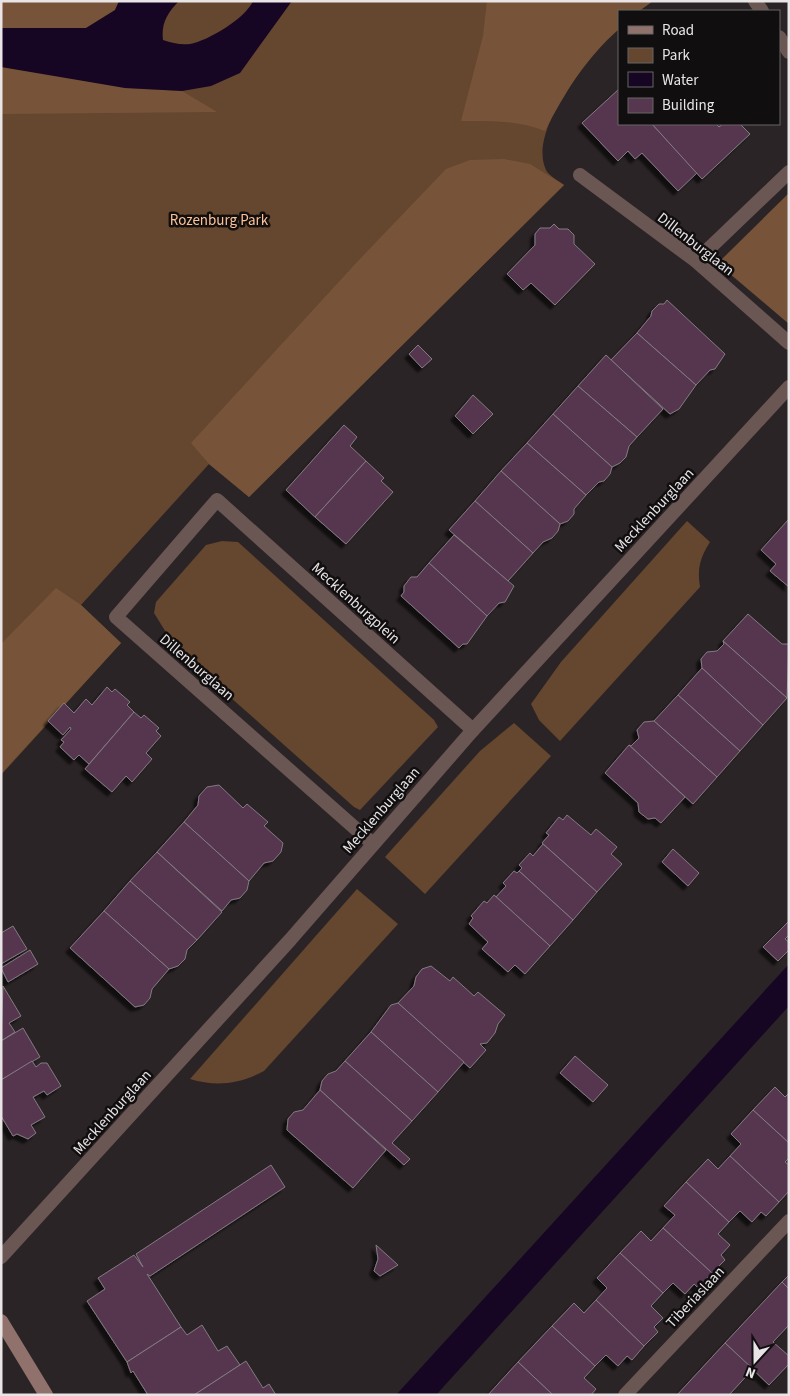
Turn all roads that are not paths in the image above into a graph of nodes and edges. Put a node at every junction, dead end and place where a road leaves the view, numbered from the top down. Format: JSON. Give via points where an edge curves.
{"nodes":[{"id":1,"x":780,"y":38,"type":"edge"},
{"id":2,"x":789,"y":52,"type":"edge"},
{"id":3,"x":789,"y":172,"type":"edge"},
{"id":4,"x":580,"y":175,"type":"dead end"},
{"id":5,"x":696,"y":261,"type":"junction"},
{"id":6,"x":789,"y":343,"type":"edge"},
{"id":7,"x":789,"y":387,"type":"edge"},
{"id":8,"x":217,"y":500,"type":"joint"},
{"id":9,"x":472,"y":730,"type":"junction"},
{"id":10,"x":373,"y":844,"type":"junction"},
{"id":11,"x":789,"y":1221,"type":"edge"},
{"id":12,"x":1,"y":1257,"type":"edge"},
{"id":13,"x":1,"y":1321,"type":"edge"},
{"id":14,"x":46,"y":1395,"type":"edge"},
{"id":15,"x":625,"y":1395,"type":"edge"}],
"edges":[{"from":1,"to":2,"type":"street"},
{"from":3,"to":5,"type":"street"},
{"from":4,"to":5,"type":"street","name":"Dillenburglaan"},
{"from":5,"to":6,"type":"street","name":"Dillenburglaan"},
{"from":7,"to":9,"type":"street","name":"Mecklenburglaan"},
{"from":8,"to":9,"type":"street","name":"Mecklenburgplein"},
{"from":8,"to":10,"type":"street","name":"Dillenburglaan","via":[[116,617]]},
{"from":9,"to":10,"type":"street","name":"Mecklenburglaan"},
{"from":10,"to":12,"type":"street","name":"Mecklenburglaan","via":[[284,947]]},
{"from":11,"to":15,"type":"street","name":"Tiberiaslaan"},
{"from":13,"to":14,"type":"main road"}]}
